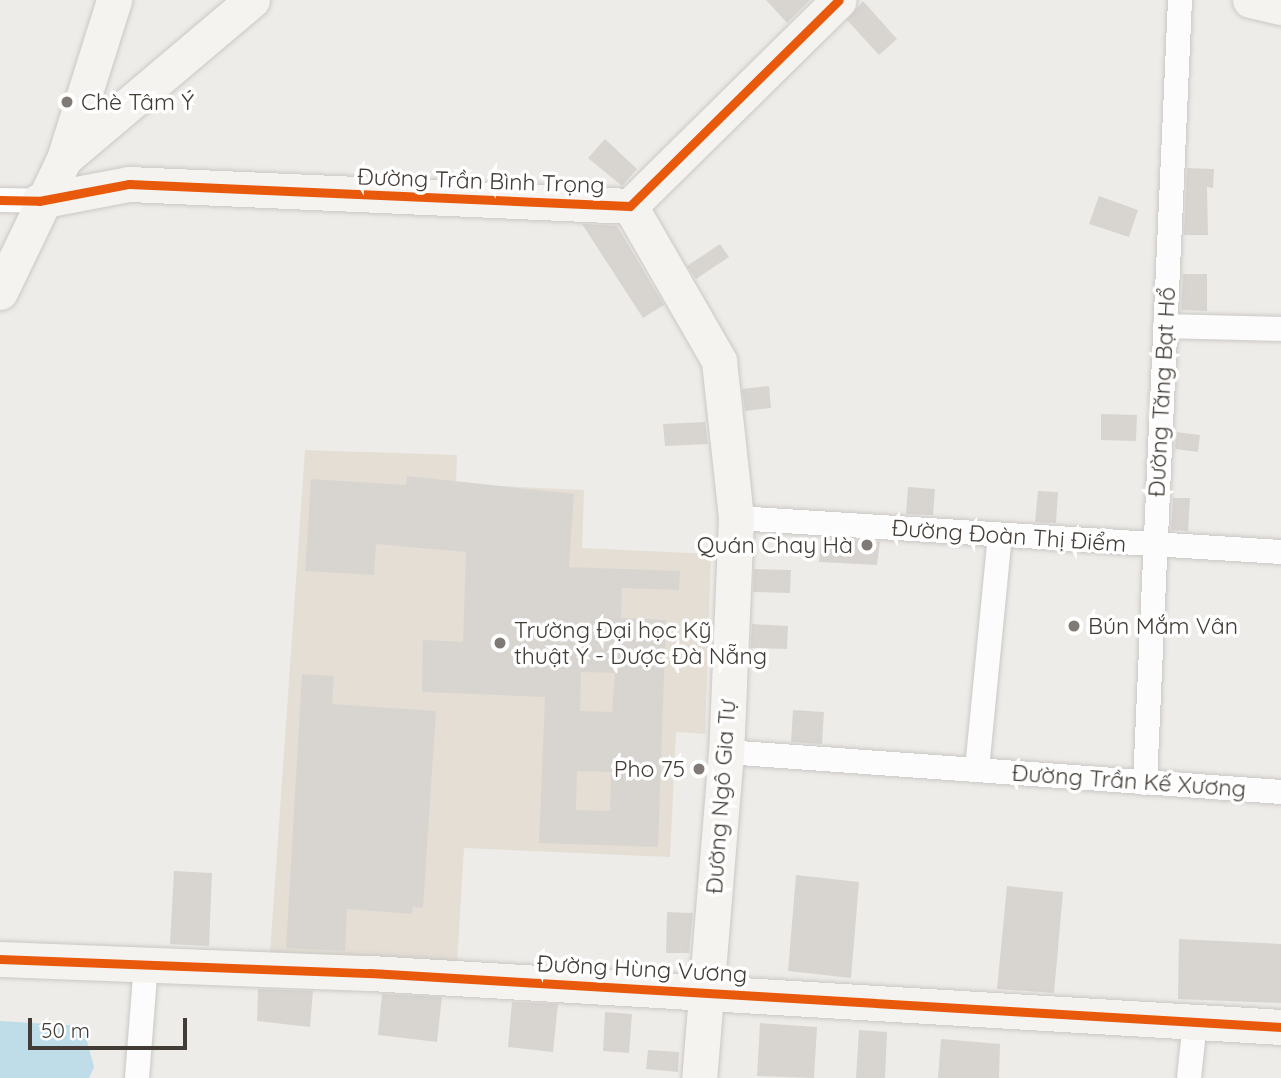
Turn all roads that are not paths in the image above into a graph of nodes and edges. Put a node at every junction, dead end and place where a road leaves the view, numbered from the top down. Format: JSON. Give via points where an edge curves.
{"nodes":[{"id":1,"x":114,"y":0,"type":"edge"},
{"id":2,"x":252,"y":0,"type":"edge"},
{"id":3,"x":839,"y":0,"type":"edge"},
{"id":4,"x":1180,"y":0,"type":"edge"},
{"id":5,"x":1250,"y":0,"type":"edge"},
{"id":6,"x":1281,"y":7,"type":"edge"},
{"id":7,"x":86,"y":81,"type":"junction"},
{"id":8,"x":123,"y":108,"type":"junction"},
{"id":9,"x":64,"y":159,"type":"junction"},
{"id":10,"x":0,"y":200,"type":"edge"},
{"id":11,"x":39,"y":201,"type":"junction"},
{"id":12,"x":630,"y":205,"type":"junction"},
{"id":13,"x":0,"y":292,"type":"edge"},
{"id":14,"x":1165,"y":326,"type":"junction"},
{"id":15,"x":1281,"y":329,"type":"edge"},
{"id":16,"x":736,"y":518,"type":"junction"},
{"id":17,"x":1000,"y":536,"type":"junction"},
{"id":18,"x":1155,"y":546,"type":"junction"},
{"id":19,"x":1281,"y":552,"type":"edge"},
{"id":20,"x":726,"y":752,"type":"junction"},
{"id":21,"x":977,"y":769,"type":"junction"},
{"id":22,"x":1145,"y":783,"type":"junction"},
{"id":23,"x":1281,"y":792,"type":"edge"},
{"id":24,"x":0,"y":959,"type":"edge"},
{"id":25,"x":146,"y":964,"type":"junction"},
{"id":26,"x":705,"y":991,"type":"junction"},
{"id":27,"x":1195,"y":1021,"type":"junction"},
{"id":28,"x":1281,"y":1027,"type":"edge"},
{"id":29,"x":137,"y":1078,"type":"edge"},
{"id":30,"x":699,"y":1078,"type":"edge"},
{"id":31,"x":1189,"y":1078,"type":"edge"}],
"edges":[{"from":1,"to":7,"type":"street"},
{"from":2,"to":8,"type":"street"},
{"from":3,"to":12,"type":"street","name":"Đường Trần Bình Trọng"},
{"from":4,"to":14,"type":"street","name":"Đường Tăng Bạt Hổ"},
{"from":5,"to":6,"type":"street"},
{"from":7,"to":8,"type":"street"},
{"from":7,"to":9,"type":"street"},
{"from":8,"to":9,"type":"street"},
{"from":9,"to":11,"type":"street"},
{"from":10,"to":11,"type":"street"},
{"from":11,"to":12,"type":"street","name":"Đường Trần Bình Trọng","via":[[129,184]]},
{"from":11,"to":13,"type":"street"},
{"from":12,"to":16,"type":"street","name":"Đường Ngô Gia Tự","via":[[719,361]]},
{"from":14,"to":15,"type":"street"},
{"from":14,"to":18,"type":"street","name":"Đường Tăng Bạt Hổ"},
{"from":16,"to":17,"type":"street","name":"Đường Đoàn Thị Điểm"},
{"from":16,"to":20,"type":"street","name":"Đường Ngô Gia Tự"},
{"from":17,"to":18,"type":"street","name":"Đường Đoàn Thị Điểm"},
{"from":17,"to":21,"type":"street"},
{"from":18,"to":19,"type":"street","name":"Đường Đoàn Thị Điểm"},
{"from":18,"to":22,"type":"street","name":"Đường Tăng Bạt Hổ"},
{"from":20,"to":21,"type":"street","name":"Đường Trần Kế Xương"},
{"from":20,"to":26,"type":"street","name":"Đường Ngô Gia Tự"},
{"from":21,"to":22,"type":"street","name":"Đường Trần Kế Xương"},
{"from":22,"to":23,"type":"street","name":"Đường Trần Kế Xương"},
{"from":24,"to":25,"type":"street","name":"Đường Hùng Vương"},
{"from":25,"to":26,"type":"street","name":"Đường Hùng Vương"},
{"from":25,"to":29,"type":"street"},
{"from":26,"to":27,"type":"street","name":"Đường Hùng Vương"},
{"from":26,"to":30,"type":"street","name":"Đường Ngô Gia Tự"},
{"from":27,"to":28,"type":"street","name":"Đường Hùng Vương"},
{"from":27,"to":31,"type":"street"}]}
